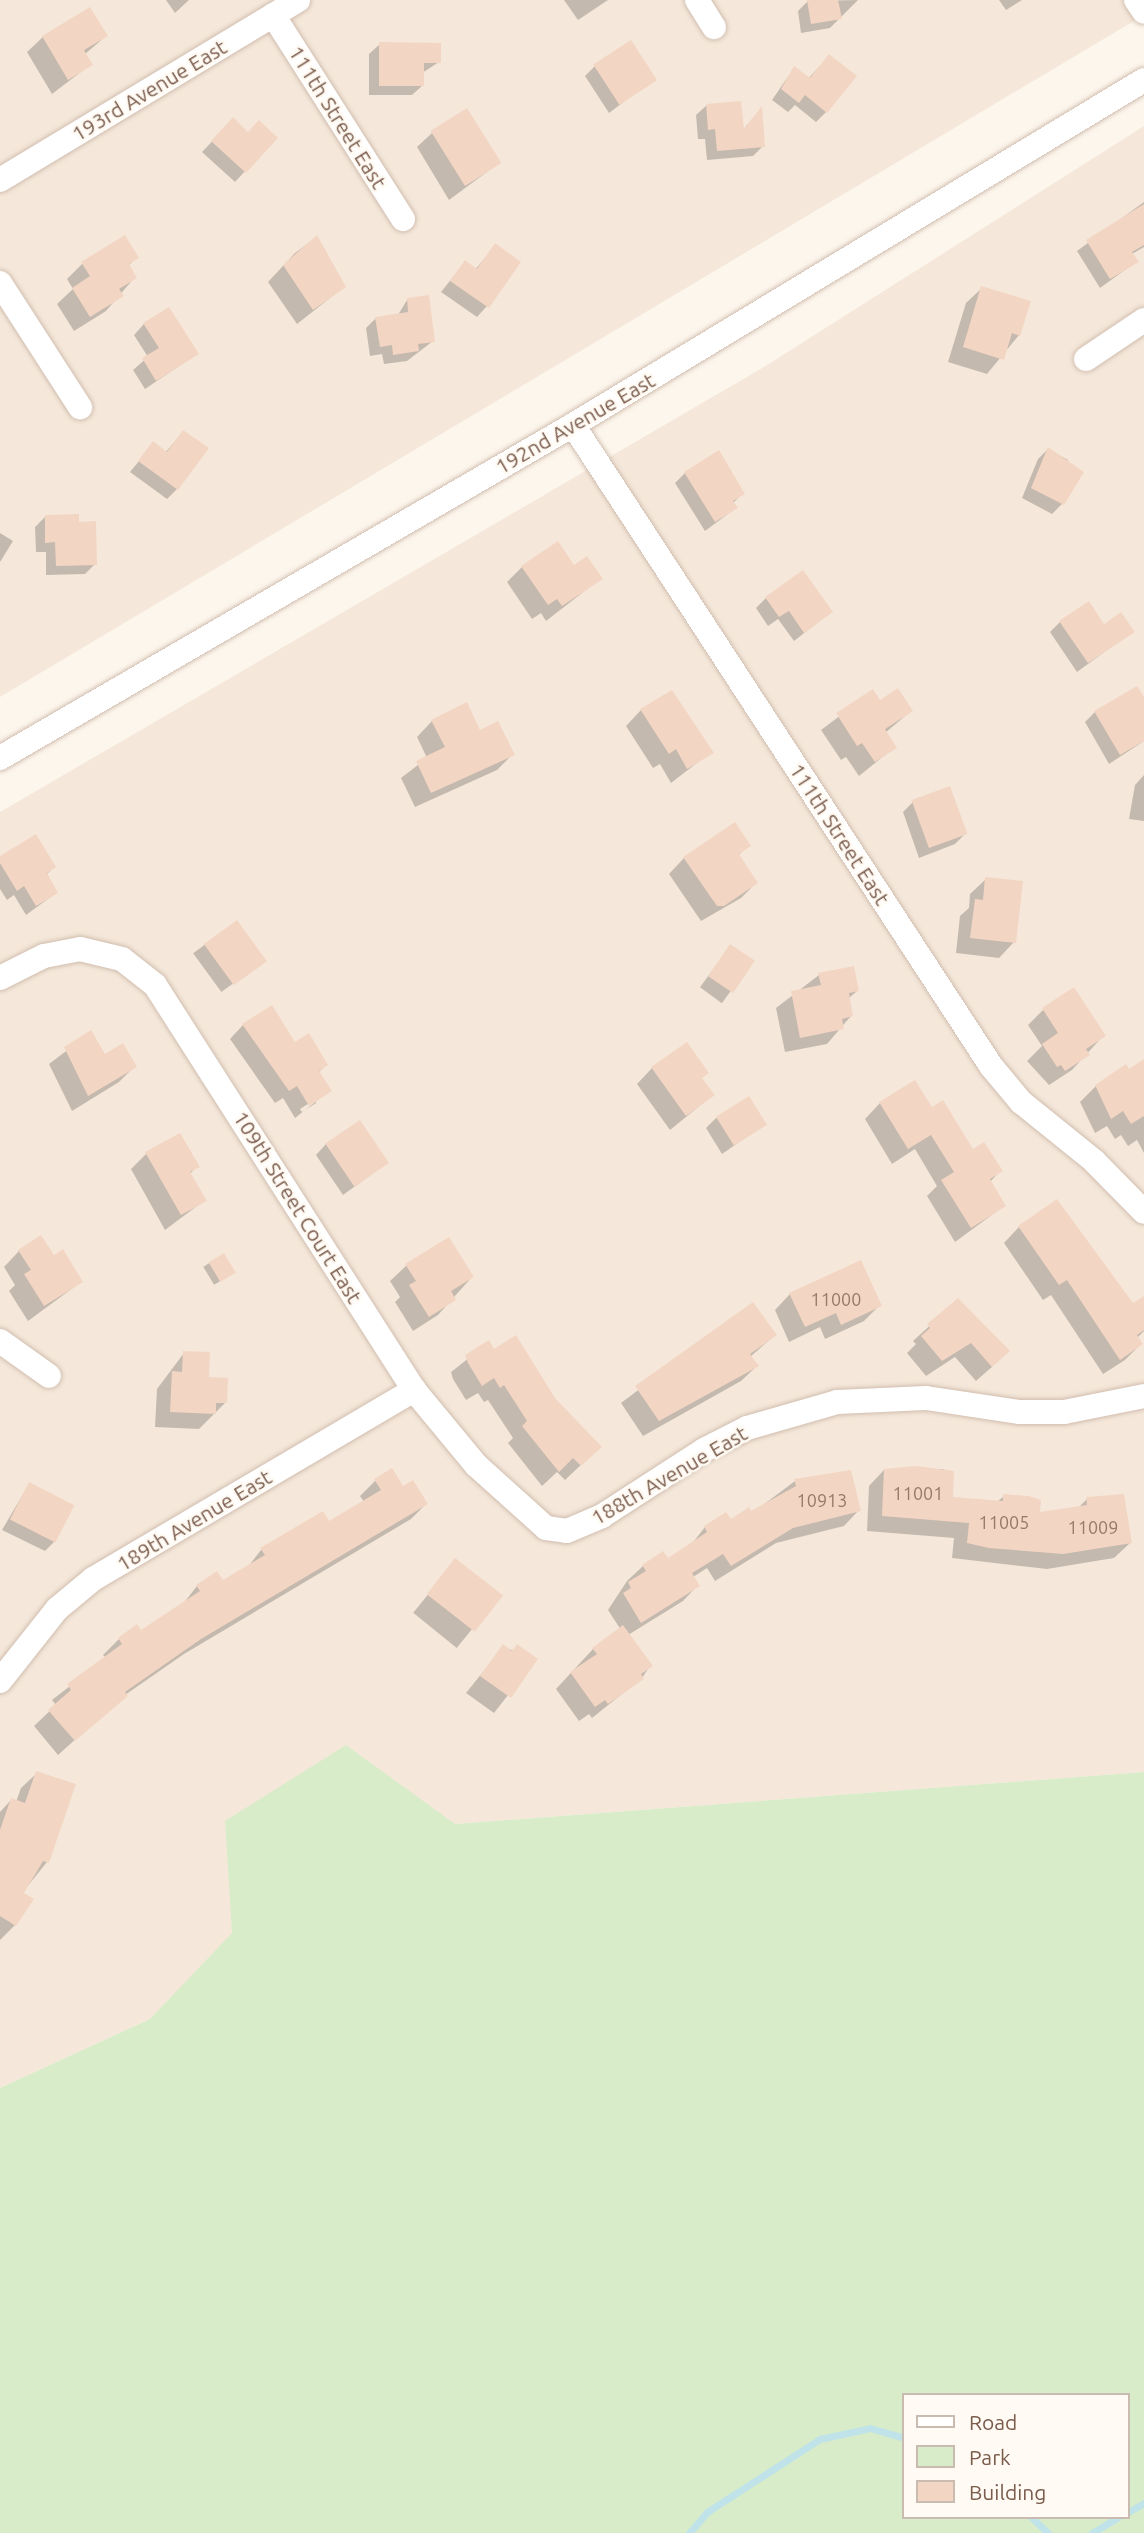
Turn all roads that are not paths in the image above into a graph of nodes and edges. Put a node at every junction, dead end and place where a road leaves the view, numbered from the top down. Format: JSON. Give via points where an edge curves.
{"nodes":[{"id":1,"x":298,"y":0,"type":"edge"},
{"id":2,"x":697,"y":0,"type":"edge"},
{"id":3,"x":1136,"y":0,"type":"edge"},
{"id":4,"x":1144,"y":12,"type":"edge"},
{"id":5,"x":273,"y":15,"type":"junction"},
{"id":6,"x":714,"y":27,"type":"dead end"},
{"id":7,"x":1144,"y":80,"type":"edge"},
{"id":8,"x":0,"y":180,"type":"edge"},
{"id":9,"x":403,"y":219,"type":"dead end"},
{"id":10,"x":0,"y":283,"type":"edge"},
{"id":11,"x":1144,"y":320,"type":"edge"},
{"id":12,"x":1086,"y":359,"type":"dead end"},
{"id":13,"x":80,"y":407,"type":"dead end"},
{"id":14,"x":573,"y":425,"type":"junction"},
{"id":15,"x":0,"y":758,"type":"edge"},
{"id":16,"x":2,"y":973,"type":"edge"},
{"id":17,"x":1144,"y":1212,"type":"edge"},
{"id":18,"x":0,"y":1341,"type":"edge"},
{"id":19,"x":50,"y":1376,"type":"dead end"},
{"id":20,"x":414,"y":1390,"type":"junction"},
{"id":21,"x":1144,"y":1396,"type":"edge"},
{"id":22,"x":568,"y":1531,"type":"joint"},
{"id":23,"x":0,"y":1681,"type":"edge"}],
"edges":[{"from":1,"to":5,"type":"street","name":"193rd Avenue East"},
{"from":2,"to":6,"type":"street"},
{"from":3,"to":4,"type":"street"},
{"from":5,"to":8,"type":"street","name":"193rd Avenue East"},
{"from":5,"to":9,"type":"street","name":"111th Street East"},
{"from":7,"to":14,"type":"street","name":"192nd Avenue East"},
{"from":10,"to":13,"type":"street"},
{"from":11,"to":12,"type":"street"},
{"from":14,"to":15,"type":"street","name":"192nd Avenue East"},
{"from":14,"to":17,"type":"street","name":"111th Street East","via":[[991,1066],[1021,1102],[1094,1161]]},
{"from":16,"to":20,"type":"street","name":"109th Street Court East","via":[[44,956],[80,949],[122,959],[155,985]]},
{"from":18,"to":19,"type":"street"},
{"from":20,"to":22,"type":"street","name":"109th Street Court East","via":[[476,1465],[520,1506],[547,1528]]},
{"from":20,"to":23,"type":"street","name":"189th Avenue East","via":[[93,1579],[50,1617]]},
{"from":21,"to":22,"type":"street","name":"188th Avenue East","via":[[1064,1412],[886,1398],[791,1413],[704,1450],[602,1516]]}]}
